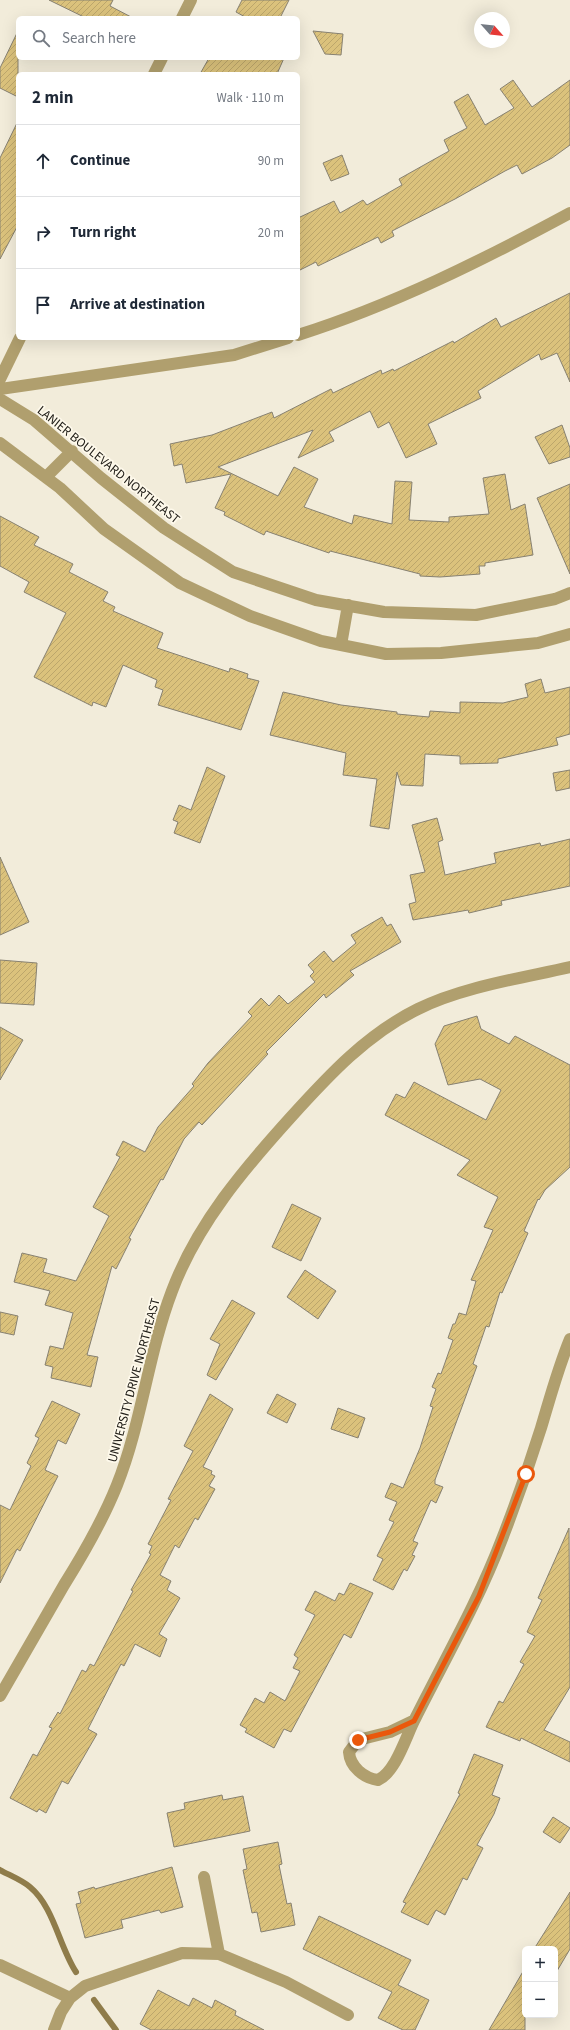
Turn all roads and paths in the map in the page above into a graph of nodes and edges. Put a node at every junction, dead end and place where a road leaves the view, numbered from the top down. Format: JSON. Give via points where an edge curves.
{"nodes":[{"id":1,"x":191,"y":0,"type":"edge"},
{"id":2,"x":183,"y":16,"type":"edge"},
{"id":3,"x":161,"y":60,"type":"edge"},
{"id":4,"x":155,"y":72,"type":"edge"},
{"id":5,"x":570,"y":213,"type":"edge"},
{"id":6,"x":300,"y":334,"type":"edge"},
{"id":7,"x":19,"y":340,"type":"edge"},
{"id":8,"x":282,"y":340,"type":"edge"},
{"id":9,"x":0,"y":379,"type":"edge"},
{"id":10,"x":0,"y":389,"type":"edge"},
{"id":11,"x":0,"y":400,"type":"edge"},
{"id":12,"x":0,"y":444,"type":"edge"},
{"id":13,"x":72,"y":451,"type":"junction"},
{"id":14,"x":46,"y":477,"type":"junction"},
{"id":15,"x":570,"y":593,"type":"edge"},
{"id":16,"x":348,"y":605,"type":"junction"},
{"id":17,"x":570,"y":634,"type":"edge"},
{"id":18,"x":341,"y":645,"type":"junction"},
{"id":19,"x":570,"y":967,"type":"edge"},
{"id":20,"x":570,"y":1339,"type":"edge"},
{"id":21,"x":0,"y":1696,"type":"edge"},
{"id":22,"x":414,"y":1721,"type":"junction"},
{"id":23,"x":204,"y":1877,"type":"dead end"},
{"id":24,"x":219,"y":1954,"type":"junction"},
{"id":25,"x":0,"y":1966,"type":"edge"},
{"id":26,"x":70,"y":1998,"type":"junction"},
{"id":27,"x":348,"y":2015,"type":"dead end"},
{"id":28,"x":54,"y":2030,"type":"edge"}],
"edges":[{"from":1,"to":2,"type":"street"},
{"from":3,"to":4,"type":"street"},
{"from":5,"to":6,"type":"street","via":[[497,252],[410,293]]},
{"from":7,"to":9,"type":"street"},
{"from":8,"to":10,"type":"street","via":[[234,355]]},
{"from":11,"to":13,"type":"street","name":"LANIER BOULEVARD NORTHEAST","via":[[34,420]]},
{"from":12,"to":14,"type":"street"},
{"from":13,"to":14,"type":"street"},
{"from":13,"to":16,"type":"street","name":"LANIER BOULEVARD NORTHEAST","via":[[101,478],[164,528],[233,572],[316,600]]},
{"from":14,"to":18,"type":"street","via":[[104,529],[180,582],[250,616],[321,641]]},
{"from":15,"to":16,"type":"street","name":"LANIER BOULEVARD NORTHEAST","via":[[555,599],[476,615],[384,612]]},
{"from":16,"to":18,"type":"street"},
{"from":17,"to":18,"type":"street","via":[[538,643],[441,653],[386,654]]},
{"from":19,"to":21,"type":"street","name":"UNIVERSITY DRIVE NORTHEAST","via":[[464,992],[419,1008],[400,1018],[354,1052],[302,1104],[242,1172],[199,1234],[172,1289],[154,1344],[126,1461],[107,1509]]},
{"from":20,"to":22,"type":"street","via":[[526,1474],[489,1572]]},
{"from":22,"to":22,"type":"street","via":[[390,1732],[358,1740],[349,1752],[352,1764],[371,1779],[378,1780],[384,1777],[395,1762]]},
{"from":23,"to":24,"type":"street"},
{"from":24,"to":26,"type":"street","via":[[182,1952],[85,1986]]},
{"from":24,"to":27,"type":"street","via":[[286,1982]]},
{"from":25,"to":26,"type":"street"},
{"from":26,"to":28,"type":"street"}]}
